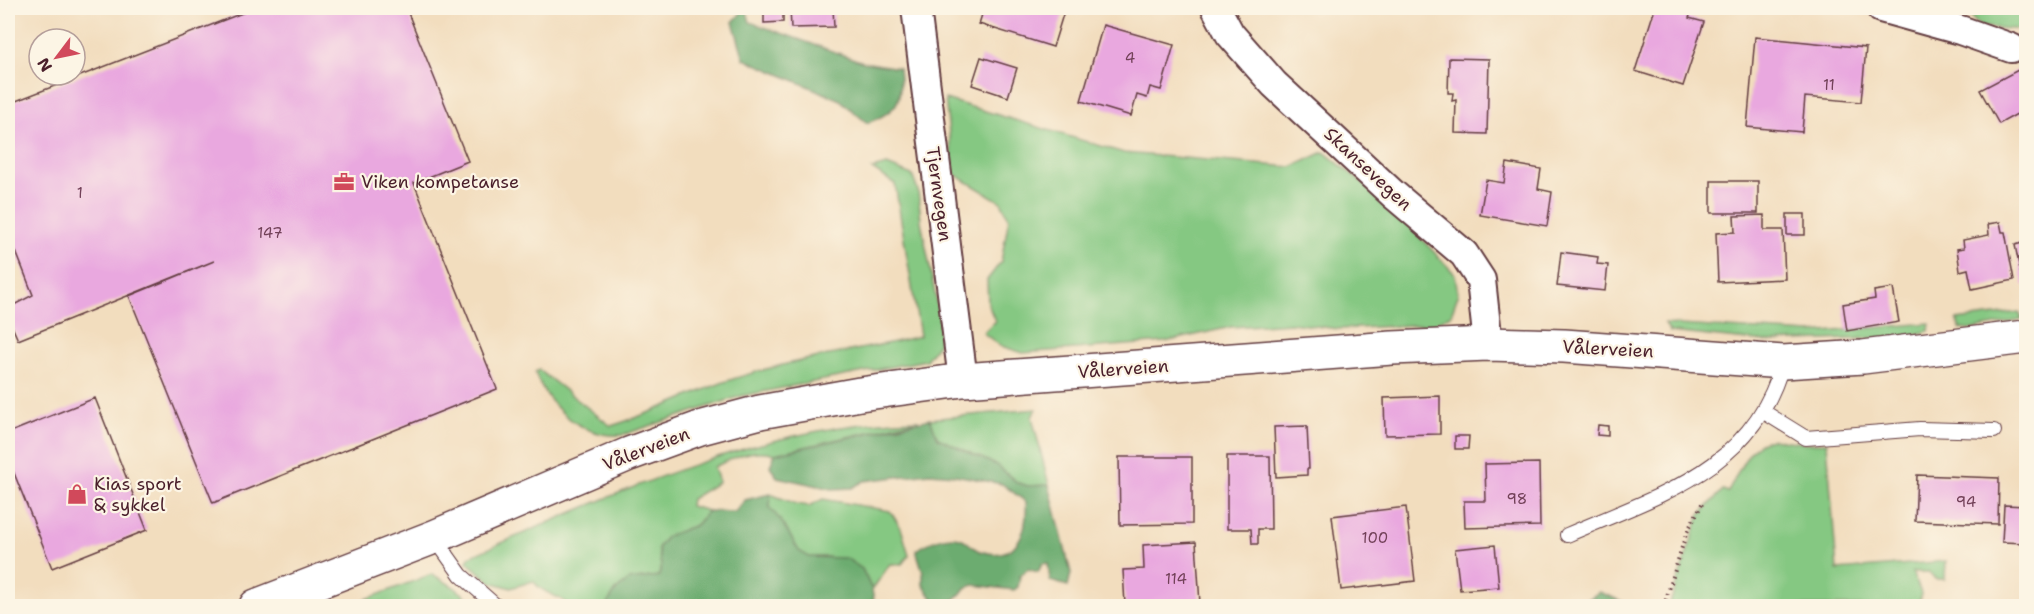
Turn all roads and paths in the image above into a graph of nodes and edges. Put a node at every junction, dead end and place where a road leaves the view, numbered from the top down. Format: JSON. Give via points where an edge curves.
{"nodes":[{"id":1,"x":916,"y":8,"type":"edge"},
{"id":2,"x":1216,"y":8,"type":"edge"},
{"id":3,"x":1881,"y":8,"type":"edge"},
{"id":4,"x":2011,"y":48,"type":"dead end"},
{"id":5,"x":2026,"y":337,"type":"edge"},
{"id":6,"x":1488,"y":344,"type":"junction"},
{"id":7,"x":1783,"y":362,"type":"junction"},
{"id":8,"x":963,"y":380,"type":"junction"},
{"id":9,"x":1764,"y":412,"type":"junction"},
{"id":10,"x":1994,"y":431,"type":"dead end"},
{"id":11,"x":1732,"y":451,"type":"junction"},
{"id":12,"x":1567,"y":535,"type":"dead end"},
{"id":13,"x":434,"y":537,"type":"junction"},
{"id":14,"x":256,"y":606,"type":"edge"},
{"id":15,"x":496,"y":606,"type":"edge"},
{"id":16,"x":1664,"y":606,"type":"edge"}],
"edges":[{"from":1,"to":8,"type":"street","name":"Tjernvegen"},
{"from":2,"to":6,"type":"street","name":"Skansevegen","via":[[1230,34],[1274,84],[1464,254],[1481,280]]},
{"from":3,"to":4,"type":"street"},
{"from":5,"to":7,"type":"street","name":"Vålerveien","via":[[1885,355]]},
{"from":6,"to":7,"type":"street","name":"Vålerveien"},
{"from":6,"to":8,"type":"street","name":"Vålerveien"},
{"from":7,"to":9,"type":"lane"},
{"from":8,"to":13,"type":"street","name":"Vålerveien","via":[[797,404],[700,428]]},
{"from":9,"to":10,"type":"lane","via":[[1806,438],[1920,429]]},
{"from":9,"to":11,"type":"lane"},
{"from":11,"to":12,"type":"lane","via":[[1674,488]]},
{"from":11,"to":16,"type":"path","via":[[1724,477],[1694,515]]},
{"from":13,"to":14,"type":"street","name":"Vålerveien"},
{"from":13,"to":15,"type":"lane","via":[[461,575]]}]}
